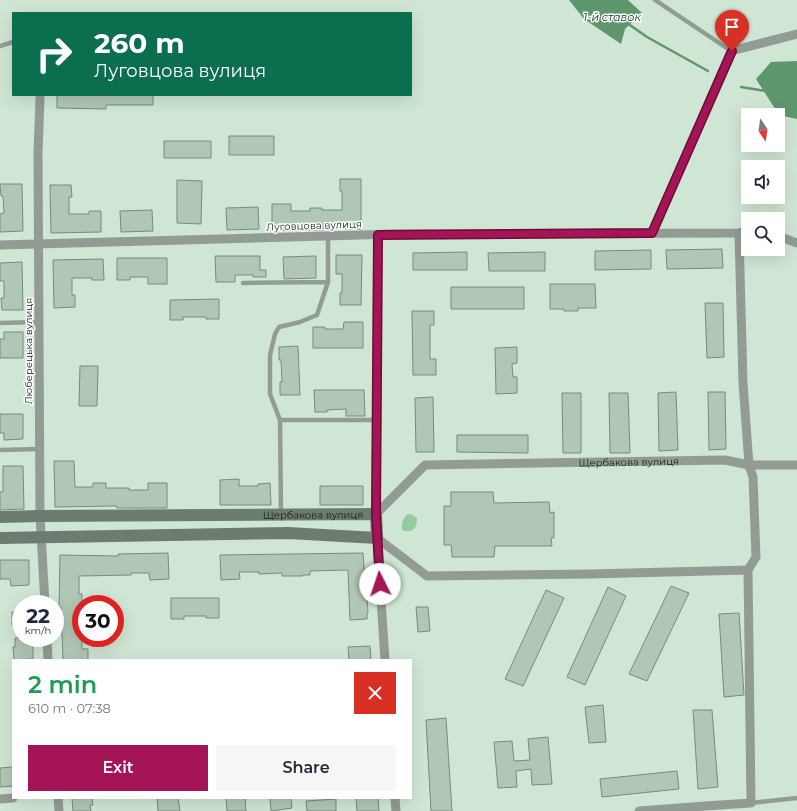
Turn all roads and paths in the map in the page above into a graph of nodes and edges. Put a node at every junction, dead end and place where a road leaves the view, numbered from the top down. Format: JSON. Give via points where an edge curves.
{"nodes":[{"id":1,"x":655,"y":0,"type":"edge"},
{"id":2,"x":797,"y":34,"type":"edge"},
{"id":3,"x":12,"y":42,"type":"edge"},
{"id":4,"x":0,"y":46,"type":"edge"},
{"id":5,"x":732,"y":51,"type":"junction"},
{"id":6,"x":41,"y":97,"type":"edge"},
{"id":7,"x":741,"y":232,"type":"edge"},
{"id":8,"x":652,"y":233,"type":"junction"},
{"id":9,"x":378,"y":235,"type":"junction"},
{"id":10,"x":328,"y":236,"type":"junction"},
{"id":11,"x":785,"y":239,"type":"edge"},
{"id":12,"x":797,"y":243,"type":"edge"},
{"id":13,"x":38,"y":244,"type":"junction"},
{"id":14,"x":0,"y":245,"type":"edge"},
{"id":15,"x":744,"y":256,"type":"edge"},
{"id":16,"x":328,"y":282,"type":"junction"},
{"id":17,"x":243,"y":283,"type":"dead end"},
{"id":18,"x":39,"y":322,"type":"junction"},
{"id":19,"x":0,"y":323,"type":"edge"},
{"id":20,"x":280,"y":420,"type":"junction"},
{"id":21,"x":376,"y":420,"type":"junction"},
{"id":22,"x":40,"y":449,"type":"junction"},
{"id":23,"x":0,"y":450,"type":"edge"},
{"id":24,"x":749,"y":465,"type":"junction"},
{"id":25,"x":797,"y":465,"type":"edge"},
{"id":26,"x":281,"y":514,"type":"junction"},
{"id":27,"x":376,"y":514,"type":"junction"},
{"id":28,"x":0,"y":516,"type":"edge"},
{"id":29,"x":40,"y":516,"type":"junction"},
{"id":30,"x":42,"y":537,"type":"junction"},
{"id":31,"x":0,"y":538,"type":"edge"},
{"id":32,"x":377,"y":538,"type":"junction"},
{"id":33,"x":748,"y":570,"type":"junction"},
{"id":34,"x":45,"y":595,"type":"edge"},
{"id":35,"x":47,"y":647,"type":"edge"},
{"id":36,"x":48,"y":659,"type":"edge"},
{"id":37,"x":385,"y":659,"type":"edge"},
{"id":38,"x":12,"y":798,"type":"edge"},
{"id":39,"x":797,"y":798,"type":"edge"},
{"id":40,"x":0,"y":799,"type":"edge"},
{"id":41,"x":58,"y":799,"type":"edge"},
{"id":42,"x":395,"y":799,"type":"edge"},
{"id":43,"x":751,"y":803,"type":"junction"},
{"id":44,"x":59,"y":811,"type":"edge"},
{"id":45,"x":396,"y":811,"type":"edge"},
{"id":46,"x":640,"y":811,"type":"edge"}],
"edges":[{"from":1,"to":5,"type":"lane"},
{"from":2,"to":5,"type":"street"},
{"from":3,"to":4,"type":"lane"},
{"from":5,"to":8,"type":"street"},
{"from":6,"to":13,"type":"street","name":"Люберецька вулиця"},
{"from":7,"to":8,"type":"street","name":"Луговцова вулиця"},
{"from":8,"to":9,"type":"street","name":"Луговцова вулиця"},
{"from":9,"to":10,"type":"street","name":"Луговцова вулиця"},
{"from":9,"to":21,"type":"street"},
{"from":10,"to":13,"type":"street","name":"Луговцова вулиця"},
{"from":10,"to":16,"type":"lane"},
{"from":11,"to":12,"type":"street"},
{"from":13,"to":14,"type":"street","name":"Луговцова вулиця"},
{"from":13,"to":18,"type":"street","name":"Люберецька вулиця"},
{"from":15,"to":24,"type":"street","via":[[743,383]]},
{"from":16,"to":17,"type":"lane"},
{"from":16,"to":20,"type":"lane","via":[[317,316],[279,327],[276,334],[270,355],[270,394]]},
{"from":18,"to":19,"type":"lane"},
{"from":18,"to":22,"type":"street","name":"Люберецька вулиця"},
{"from":20,"to":21,"type":"lane"},
{"from":20,"to":26,"type":"lane"},
{"from":21,"to":27,"type":"street"},
{"from":22,"to":23,"type":"lane"},
{"from":22,"to":29,"type":"street","name":"Люберецька вулиця"},
{"from":24,"to":25,"type":"street","name":"Щербакова вулиця"},
{"from":24,"to":27,"type":"street","name":"Щербакова вулиця","via":[[725,460],[425,465]]},
{"from":24,"to":33,"type":"street","via":[[753,477],[756,556]]},
{"from":26,"to":27,"type":"street","name":"Щербакова вулиця"},
{"from":26,"to":29,"type":"street","name":"Щербакова вулиця"},
{"from":27,"to":32,"type":"street"},
{"from":28,"to":29,"type":"street","name":"Щербакова вулиця"},
{"from":29,"to":30,"type":"street","name":"Люберецька вулиця"},
{"from":30,"to":31,"type":"street","name":"Щербакова вулиця"},
{"from":30,"to":32,"type":"street","name":"Щербакова вулиця","via":[[288,533]]},
{"from":30,"to":34,"type":"street","name":"Люберецька вулиця"},
{"from":32,"to":33,"type":"street","via":[[427,576]]},
{"from":32,"to":37,"type":"street"},
{"from":33,"to":43,"type":"street"},
{"from":35,"to":36,"type":"street"},
{"from":38,"to":40,"type":"street"},
{"from":39,"to":43,"type":"lane"},
{"from":41,"to":44,"type":"street"},
{"from":42,"to":45,"type":"street"},
{"from":43,"to":46,"type":"street"}]}
